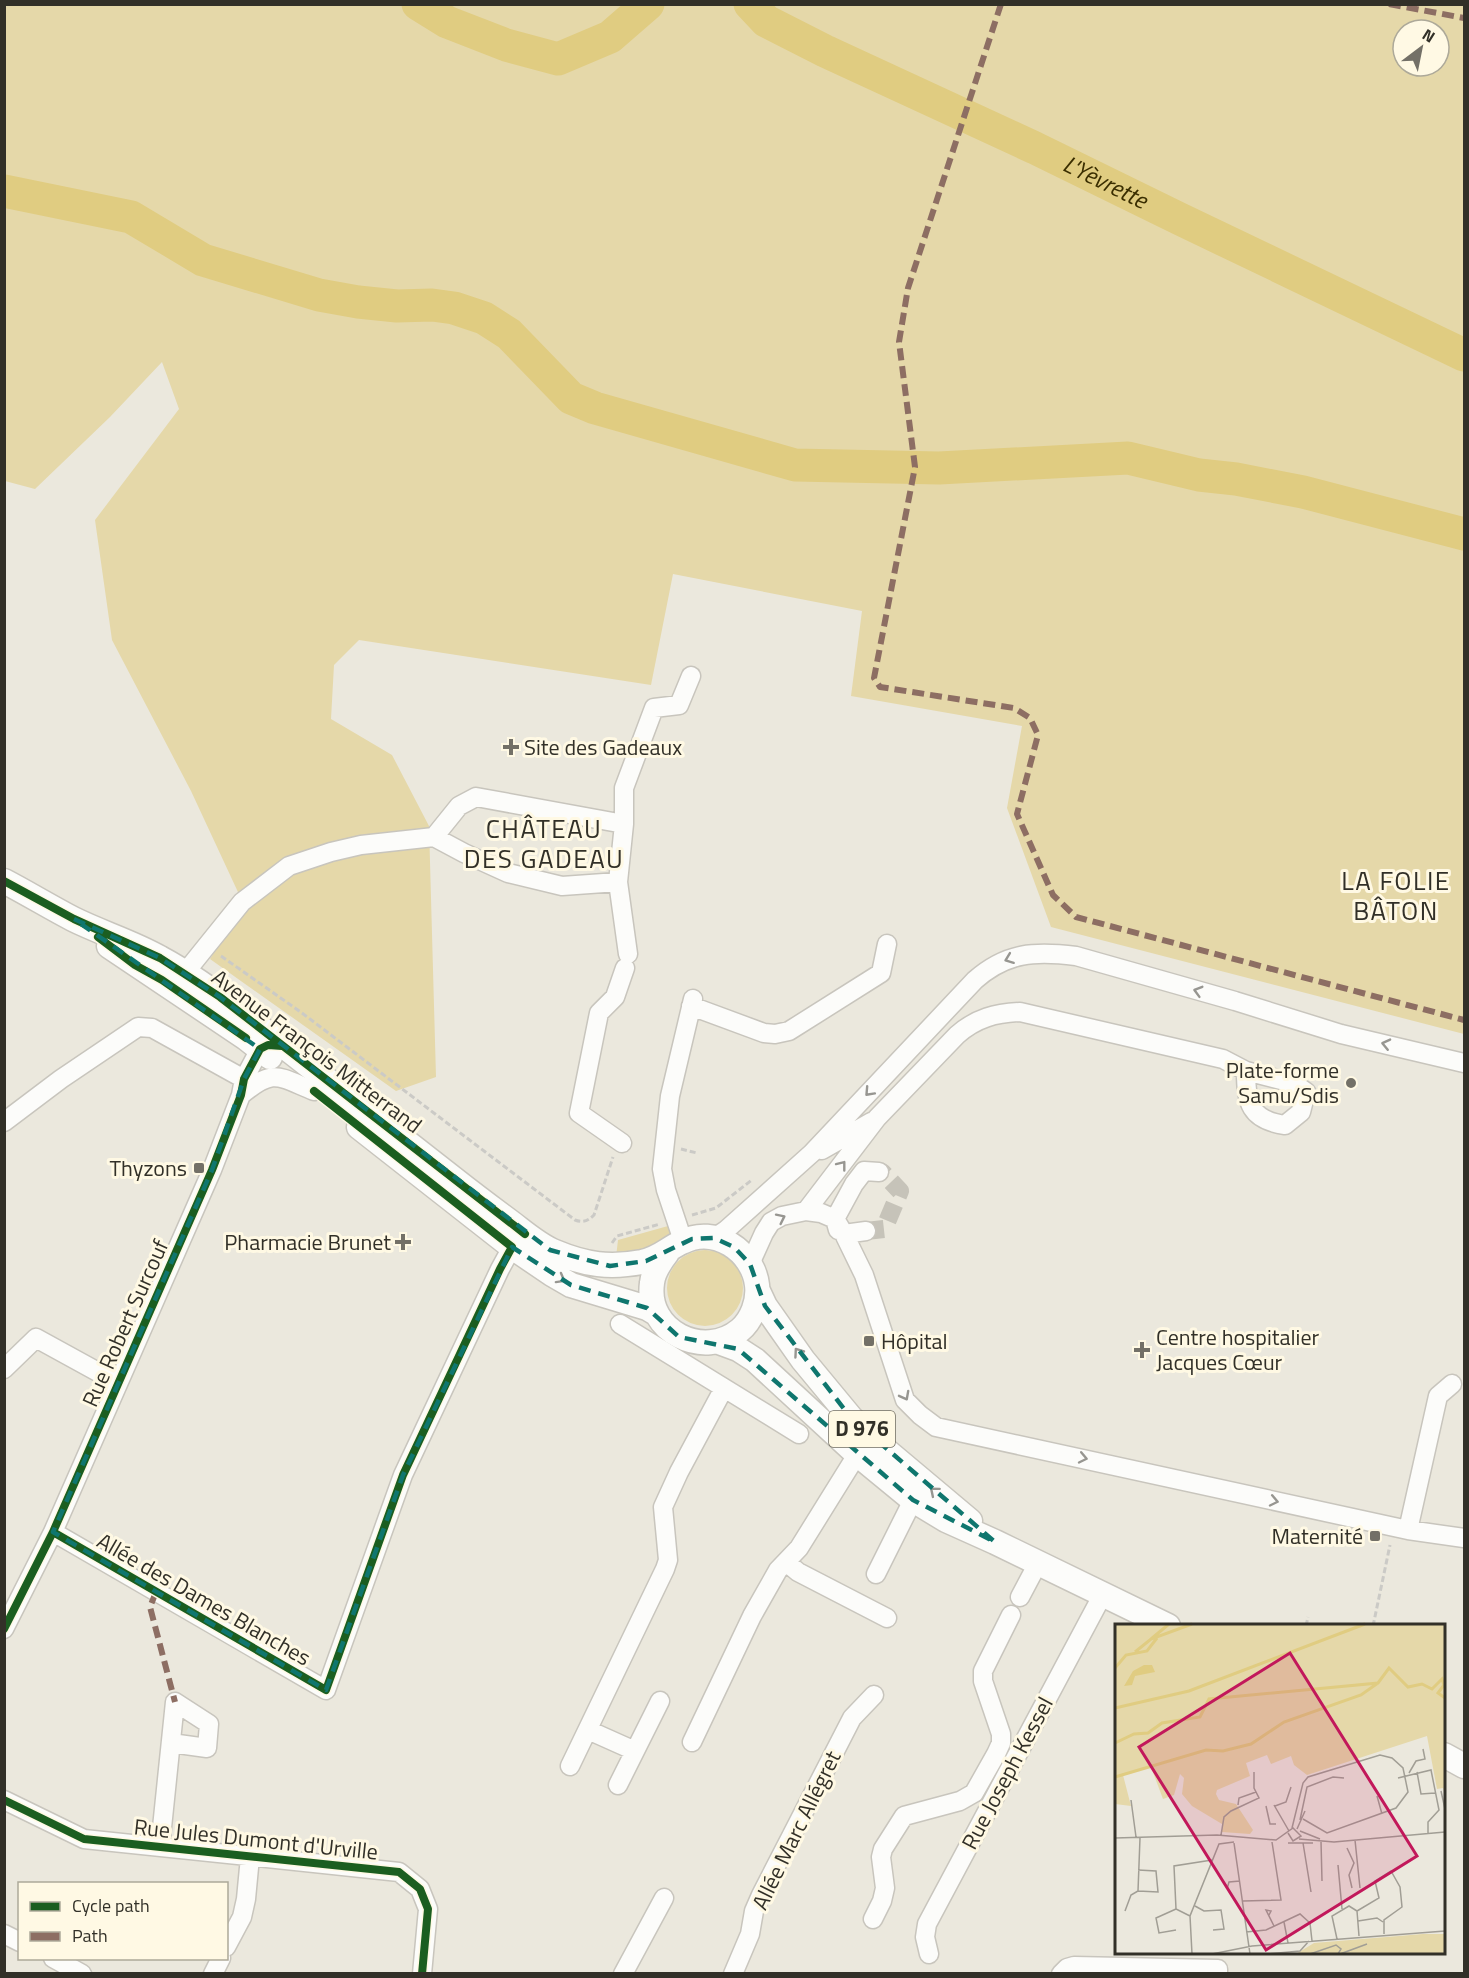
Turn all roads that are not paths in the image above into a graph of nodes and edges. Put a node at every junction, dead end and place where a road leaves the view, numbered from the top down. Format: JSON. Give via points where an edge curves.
{"nodes":[{"id":1,"x":691,"y":676,"type":"dead end"},
{"id":2,"x":624,"y":824,"type":"junction"},
{"id":3,"x":434,"y":837,"type":"junction"},
{"id":4,"x":4,"y":880,"type":"edge"},
{"id":5,"x":618,"y":882,"type":"junction"},
{"id":6,"x":74,"y":919,"type":"junction"},
{"id":7,"x":887,"y":944,"type":"dead end"},
{"id":8,"x":184,"y":974,"type":"junction"},
{"id":9,"x":271,"y":1047,"type":"junction"},
{"id":10,"x":1464,"y":1054,"type":"edge"},
{"id":11,"x":1443,"y":1058,"type":"junction"},
{"id":12,"x":1464,"y":1063,"type":"edge"},
{"id":13,"x":1246,"y":1071,"type":"dead end"},
{"id":14,"x":243,"y":1087,"type":"junction"},
{"id":15,"x":314,"y":1091,"type":"junction"},
{"id":16,"x":8,"y":1115,"type":"edge"},
{"id":17,"x":877,"y":1118,"type":"junction"},
{"id":18,"x":622,"y":1143,"type":"road end"},
{"id":19,"x":812,"y":1153,"type":"junction"},
{"id":20,"x":879,"y":1172,"type":"dead end"},
{"id":21,"x":806,"y":1211,"type":"junction"},
{"id":22,"x":840,"y":1227,"type":"junction"},
{"id":23,"x":866,"y":1231,"type":"tunnel mouth"},
{"id":24,"x":675,"y":1238,"type":"junction"},
{"id":25,"x":714,"y":1238,"type":"junction"},
{"id":26,"x":512,"y":1247,"type":"junction"},
{"id":27,"x":750,"y":1264,"type":"junction"},
{"id":28,"x":758,"y":1291,"type":"junction"},
{"id":29,"x":657,"y":1314,"type":"junction"},
{"id":30,"x":620,"y":1324,"type":"dead end"},
{"id":31,"x":719,"y":1342,"type":"junction"},
{"id":32,"x":674,"y":1346,"type":"junction"},
{"id":33,"x":4,"y":1369,"type":"edge"},
{"id":34,"x":118,"y":1383,"type":"junction"},
{"id":35,"x":1452,"y":1384,"type":"dead end"},
{"id":36,"x":724,"y":1388,"type":"junction"},
{"id":37,"x":799,"y":1434,"type":"dead end"},
{"id":38,"x":864,"y":1445,"type":"junction"},
{"id":39,"x":913,"y":1500,"type":"junction"},
{"id":40,"x":1401,"y":1529,"type":"junction"},
{"id":41,"x":53,"y":1532,"type":"junction"},
{"id":42,"x":1464,"y":1538,"type":"edge"},
{"id":43,"x":995,"y":1542,"type":"junction"},
{"id":44,"x":786,"y":1562,"type":"junction"},
{"id":45,"x":1038,"y":1563,"type":"junction"},
{"id":46,"x":876,"y":1574,"type":"dead end"},
{"id":47,"x":1103,"y":1594,"type":"junction"},
{"id":48,"x":1020,"y":1597,"type":"dead end"},
{"id":49,"x":1011,"y":1616,"type":"dead end"},
{"id":50,"x":887,"y":1618,"type":"dead end"},
{"id":51,"x":1164,"y":1624,"type":"edge"},
{"id":52,"x":4,"y":1629,"type":"edge"},
{"id":53,"x":874,"y":1695,"type":"dead end"},
{"id":54,"x":660,"y":1701,"type":"dead end"},
{"id":55,"x":588,"y":1730,"type":"junction"},
{"id":56,"x":692,"y":1742,"type":"dead end"},
{"id":57,"x":171,"y":1743,"type":"dead end"},
{"id":58,"x":635,"y":1751,"type":"junction"},
{"id":59,"x":1445,"y":1756,"type":"edge"},
{"id":60,"x":570,"y":1766,"type":"dead end"},
{"id":61,"x":1464,"y":1766,"type":"edge"},
{"id":62,"x":618,"y":1785,"type":"dead end"},
{"id":63,"x":4,"y":1800,"type":"edge"},
{"id":64,"x":160,"y":1847,"type":"junction"},
{"id":65,"x":250,"y":1857,"type":"junction"},
{"id":66,"x":664,"y":1898,"type":"dead end"},
{"id":67,"x":873,"y":1919,"type":"dead end"},
{"id":68,"x":4,"y":1934,"type":"edge"},
{"id":69,"x":18,"y":1941,"type":"edge"},
{"id":70,"x":228,"y":1943,"type":"edge"},
{"id":71,"x":929,"y":1954,"type":"dead end"},
{"id":72,"x":54,"y":1960,"type":"edge"},
{"id":73,"x":220,"y":1960,"type":"edge"},
{"id":74,"x":1220,"y":1965,"type":"edge"},
{"id":75,"x":82,"y":1974,"type":"edge"},
{"id":76,"x":213,"y":1974,"type":"edge"},
{"id":77,"x":422,"y":1974,"type":"edge"},
{"id":78,"x":623,"y":1974,"type":"edge"},
{"id":79,"x":733,"y":1974,"type":"edge"},
{"id":80,"x":1061,"y":1974,"type":"edge"}],
"edges":[{"from":1,"to":2,"type":"street","via":[[679,705],[654,708],[624,788]]},
{"from":2,"to":3,"type":"street","via":[[476,798],[459,806]]},
{"from":2,"to":5,"type":"street"},
{"from":3,"to":5,"type":"street","via":[[508,873],[540,881],[562,886]]},
{"from":3,"to":8,"type":"street","via":[[361,845],[289,866],[242,902]]},
{"from":4,"to":6,"type":"main road","name":"Avenue François Mitterrand"},
{"from":5,"to":18,"type":"street","via":[[626,961],[615,997],[599,1013],[579,1113]]},
{"from":6,"to":8,"type":"main road","name":"Avenue François Mitterrand","via":[[160,958]]},
{"from":6,"to":9,"type":"main road","name":"Avenue François Mitterrand","via":[[135,965]]},
{"from":7,"to":24,"type":"street","via":[[881,973],[789,1031],[765,1033],[692,1002],[670,1096],[664,1145],[663,1179]]},
{"from":8,"to":9,"type":"main road","name":"Avenue François Mitterrand","via":[[220,997]]},
{"from":9,"to":14,"type":"street","name":"Rue Robert Surcouf"},
{"from":9,"to":15,"type":"main road","name":"Avenue François Mitterrand"},
{"from":9,"to":24,"type":"main road","name":"Avenue François Mitterrand","via":[[550,1250],[586,1263],[610,1266],[646,1261]]},
{"from":10,"to":11,"type":"street"},
{"from":11,"to":12,"type":"street"},
{"from":11,"to":19,"type":"street","one_way":true,"via":[[1341,1034],[1076,956],[1032,953],[1014,956],[986,970]]},
{"from":13,"to":17,"type":"street","via":[[1223,1059],[1020,1012],[999,1013],[968,1025]]},
{"from":14,"to":15,"type":"street","via":[[275,1076]]},
{"from":14,"to":16,"type":"street","via":[[152,1028],[138,1027]]},
{"from":14,"to":34,"type":"street","name":"Rue Robert Surcouf","via":[[212,1170]]},
{"from":15,"to":26,"type":"main road","name":"Avenue François Mitterrand"},
{"from":17,"to":19,"type":"street"},
{"from":21,"to":17,"type":"street","one_way":true},
{"from":19,"to":25,"type":"street"},
{"from":20,"to":22,"type":"street","via":[[864,1171],[854,1184]]},
{"from":21,"to":22,"type":"street","via":[[821,1213]]},
{"from":27,"to":21,"type":"street","one_way":true,"via":[[771,1222]]},
{"from":22,"to":23,"type":"street"},
{"from":22,"to":40,"type":"street","one_way":true,"via":[[870,1332],[886,1341],[905,1400],[936,1426]]},
{"from":24,"to":25,"type":"main road"},
{"from":24,"to":29,"type":"main road","via":[[652,1283]]},
{"from":25,"to":27,"type":"main road","via":[[734,1246]]},
{"from":26,"to":29,"type":"main road","name":"Avenue François Mitterrand","one_way":true,"via":[[571,1285]]},
{"from":26,"to":41,"type":"street","name":"Allée des Dames Blanches","via":[[403,1475],[326,1690]]},
{"from":27,"to":28,"type":"main road"},
{"from":28,"to":31,"type":"main road","via":[[751,1316],[740,1330]]},
{"from":38,"to":28,"type":"main road","number":"D 976","one_way":true,"via":[[845,1411],[803,1360]]},
{"from":29,"to":32,"type":"main road"},
{"from":30,"to":32,"type":"street"},
{"from":31,"to":32,"type":"main road"},
{"from":31,"to":38,"type":"main road","number":"D 976","via":[[755,1360]]},
{"from":32,"to":36,"type":"street"},
{"from":33,"to":34,"type":"street","via":[[36,1338]]},
{"from":34,"to":41,"type":"street","name":"Rue Robert Surcouf"},
{"from":35,"to":40,"type":"street","via":[[1438,1396]]},
{"from":36,"to":37,"type":"street"},
{"from":36,"to":55,"type":"street","via":[[663,1507],[668,1560],[665,1569]]},
{"from":38,"to":39,"type":"main road","number":"D 976"},
{"from":43,"to":38,"type":"main road","number":"D 976","one_way":true},
{"from":38,"to":44,"type":"street","via":[[799,1548]]},
{"from":39,"to":43,"type":"main road","number":"D 976","via":[[946,1521]]},
{"from":39,"to":46,"type":"street"},
{"from":40,"to":42,"type":"street"},
{"from":41,"to":52,"type":"street","name":"Rue Robert Surcouf"},
{"from":43,"to":45,"type":"main road","number":"D 976"},
{"from":44,"to":50,"type":"street"},
{"from":44,"to":56,"type":"street","via":[[752,1616]]},
{"from":45,"to":47,"type":"main road","number":"D 976"},
{"from":45,"to":48,"type":"street"},
{"from":47,"to":51,"type":"main road","number":"D 976"},
{"from":47,"to":71,"type":"street","name":"Rue Joseph Kessel","via":[[927,1924]]},
{"from":49,"to":67,"type":"street","via":[[983,1671],[1001,1734],[996,1754],[974,1794],[904,1816],[883,1849],[885,1888]]},
{"from":53,"to":79,"type":"street","name":"Allée Marc Allégret","via":[[852,1718],[761,1895]]},
{"from":54,"to":58,"type":"street"},
{"from":55,"to":58,"type":"street"},
{"from":55,"to":60,"type":"street"},
{"from":57,"to":64,"type":"street"},
{"from":58,"to":62,"type":"street"},
{"from":59,"to":61,"type":"main road"},
{"from":63,"to":64,"type":"street","name":"Rue Jules Dumont d'Urville","via":[[84,1839]]},
{"from":64,"to":65,"type":"street","name":"Rue Jules Dumont d'Urville"},
{"from":65,"to":70,"type":"street","via":[[242,1917]]},
{"from":65,"to":77,"type":"street","name":"Rue Jules Dumont d'Urville","via":[[399,1872],[420,1889],[428,1909]]},
{"from":66,"to":78,"type":"street"},
{"from":68,"to":69,"type":"street"},
{"from":72,"to":75,"type":"street"},
{"from":73,"to":76,"type":"street"},
{"from":74,"to":80,"type":"street","via":[[1074,1966]]}]}
